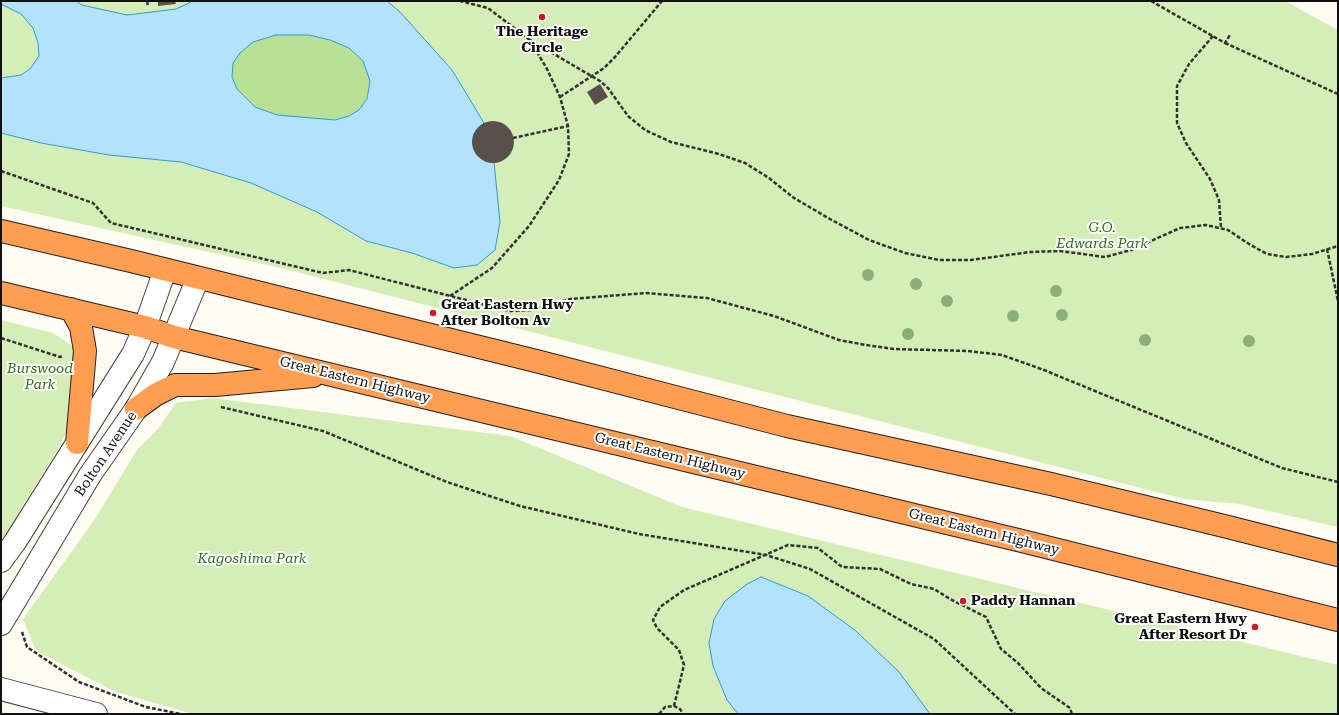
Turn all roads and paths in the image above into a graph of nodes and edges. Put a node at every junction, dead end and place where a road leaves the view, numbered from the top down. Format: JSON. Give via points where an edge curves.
{"nodes":[{"id":1,"x":147,"y":1,"type":"edge"},
{"id":2,"x":460,"y":1,"type":"edge"},
{"id":3,"x":662,"y":1,"type":"edge"},
{"id":4,"x":1151,"y":1,"type":"edge"},
{"id":5,"x":148,"y":6,"type":"dead end"},
{"id":6,"x":1230,"y":35,"type":"dead end"},
{"id":7,"x":1213,"y":36,"type":"junction"},
{"id":8,"x":530,"y":40,"type":"junction"},
{"id":9,"x":1225,"y":43,"type":"junction"},
{"id":10,"x":593,"y":77,"type":"junction"},
{"id":11,"x":1338,"y":94,"type":"edge"},
{"id":12,"x":560,"y":97,"type":"junction"},
{"id":13,"x":568,"y":126,"type":"junction"},
{"id":14,"x":513,"y":138,"type":"dead end"},
{"id":15,"x":1,"y":171,"type":"edge"},
{"id":16,"x":1221,"y":228,"type":"junction"},
{"id":17,"x":1,"y":231,"type":"edge"},
{"id":18,"x":1338,"y":246,"type":"edge"},
{"id":19,"x":1327,"y":249,"type":"junction"},
{"id":20,"x":165,"y":270,"type":"junction"},
{"id":21,"x":198,"y":278,"type":"junction"},
{"id":22,"x":1,"y":293,"type":"edge"},
{"id":23,"x":450,"y":296,"type":"junction"},
{"id":24,"x":1338,"y":301,"type":"edge"},
{"id":25,"x":71,"y":309,"type":"junction"},
{"id":26,"x":145,"y":327,"type":"junction"},
{"id":27,"x":174,"y":337,"type":"junction"},
{"id":28,"x":332,"y":374,"type":"junction"},
{"id":29,"x":214,"y":406,"type":"dead end"},
{"id":30,"x":136,"y":409,"type":"junction"},
{"id":31,"x":77,"y":443,"type":"junction"},
{"id":32,"x":1338,"y":482,"type":"edge"},
{"id":33,"x":766,"y":555,"type":"junction"},
{"id":34,"x":1338,"y":556,"type":"edge"},
{"id":35,"x":1,"y":561,"type":"edge"},
{"id":36,"x":1338,"y":620,"type":"edge"},
{"id":37,"x":1,"y":624,"type":"edge"},
{"id":38,"x":1,"y":689,"type":"edge"},
{"id":39,"x":674,"y":706,"type":"junction"},
{"id":40,"x":65,"y":711,"type":"edge"},
{"id":41,"x":96,"y":714,"type":"edge"},
{"id":42,"x":181,"y":714,"type":"edge"},
{"id":43,"x":660,"y":714,"type":"edge"},
{"id":44,"x":683,"y":714,"type":"edge"},
{"id":45,"x":1015,"y":714,"type":"edge"},
{"id":46,"x":1072,"y":714,"type":"edge"}],
"edges":[{"from":1,"to":5,"type":"path"},
{"from":2,"to":8,"type":"path","via":[[488,8]]},
{"from":3,"to":10,"type":"path","via":[[615,58]]},
{"from":4,"to":7,"type":"path"},
{"from":6,"to":9,"type":"path"},
{"from":7,"to":9,"type":"path"},
{"from":7,"to":16,"type":"path","via":[[1189,64],[1177,86],[1177,123],[1186,143],[1210,179],[1219,200]]},
{"from":8,"to":10,"type":"path"},
{"from":8,"to":12,"type":"path"},
{"from":9,"to":11,"type":"path"},
{"from":10,"to":12,"type":"path"},
{"from":10,"to":16,"type":"path","via":[[608,88],[628,116],[645,130],[671,142],[745,163],[794,198],[830,219],[869,240],[905,253],[939,260],[971,260],[1030,252],[1060,251],[1105,257],[1131,250],[1180,228],[1206,225]]},
{"from":12,"to":13,"type":"path"},
{"from":13,"to":14,"type":"path"},
{"from":13,"to":23,"type":"path","via":[[568,154],[559,180],[529,226],[492,268]]},
{"from":15,"to":23,"type":"path","via":[[93,203],[111,223],[323,273],[349,270]]},
{"from":16,"to":19,"type":"path","via":[[1267,254],[1286,257],[1312,254]]},
{"from":17,"to":20,"type":"highway"},
{"from":18,"to":19,"type":"path"},
{"from":19,"to":24,"type":"path"},
{"from":20,"to":21,"type":"highway"},
{"from":20,"to":26,"type":"street"},
{"from":21,"to":27,"type":"street","name":"Bolton Avenue"},
{"from":21,"to":34,"type":"highway","via":[[787,426],[1051,484]]},
{"from":22,"to":25,"type":"highway","name":"Great Eastern Highway"},
{"from":23,"to":32,"type":"path","via":[[509,312],[534,310],[570,299],[646,293],[707,298],[774,316],[839,340],[894,349],[968,351],[1002,355],[1282,468]]},
{"from":25,"to":26,"type":"highway","name":"Great Eastern Highway"},
{"from":25,"to":31,"type":"highway","via":[[80,327],[85,351]]},
{"from":26,"to":27,"type":"highway","name":"Great Eastern Highway"},
{"from":26,"to":31,"type":"street","via":[[133,354]]},
{"from":27,"to":28,"type":"highway","name":"Great Eastern Highway"},
{"from":27,"to":30,"type":"street","name":"Bolton Avenue"},
{"from":28,"to":30,"type":"highway","via":[[215,386],[175,385]]},
{"from":28,"to":36,"type":"highway","name":"Great Eastern Highway"},
{"from":29,"to":33,"type":"path","via":[[323,431],[447,482],[520,506],[638,534]]},
{"from":30,"to":37,"type":"street","name":"Bolton Avenue","via":[[90,475]]},
{"from":31,"to":35,"type":"street"},
{"from":33,"to":39,"type":"path","via":[[684,590],[660,607],[653,620],[657,628],[679,650],[684,665]]},
{"from":33,"to":45,"type":"path","via":[[810,569],[934,640]]},
{"from":33,"to":46,"type":"path","via":[[788,545],[818,548],[842,567],[880,569],[911,584],[934,589],[986,617],[1001,649],[1041,688],[1070,708]]},
{"from":37,"to":42,"type":"path","via":[[21,631],[27,647],[79,682],[146,707]]},
{"from":38,"to":40,"type":"street"},
{"from":39,"to":43,"type":"path","via":[[665,707]]},
{"from":39,"to":44,"type":"path"},
{"from":40,"to":41,"type":"street"}]}
